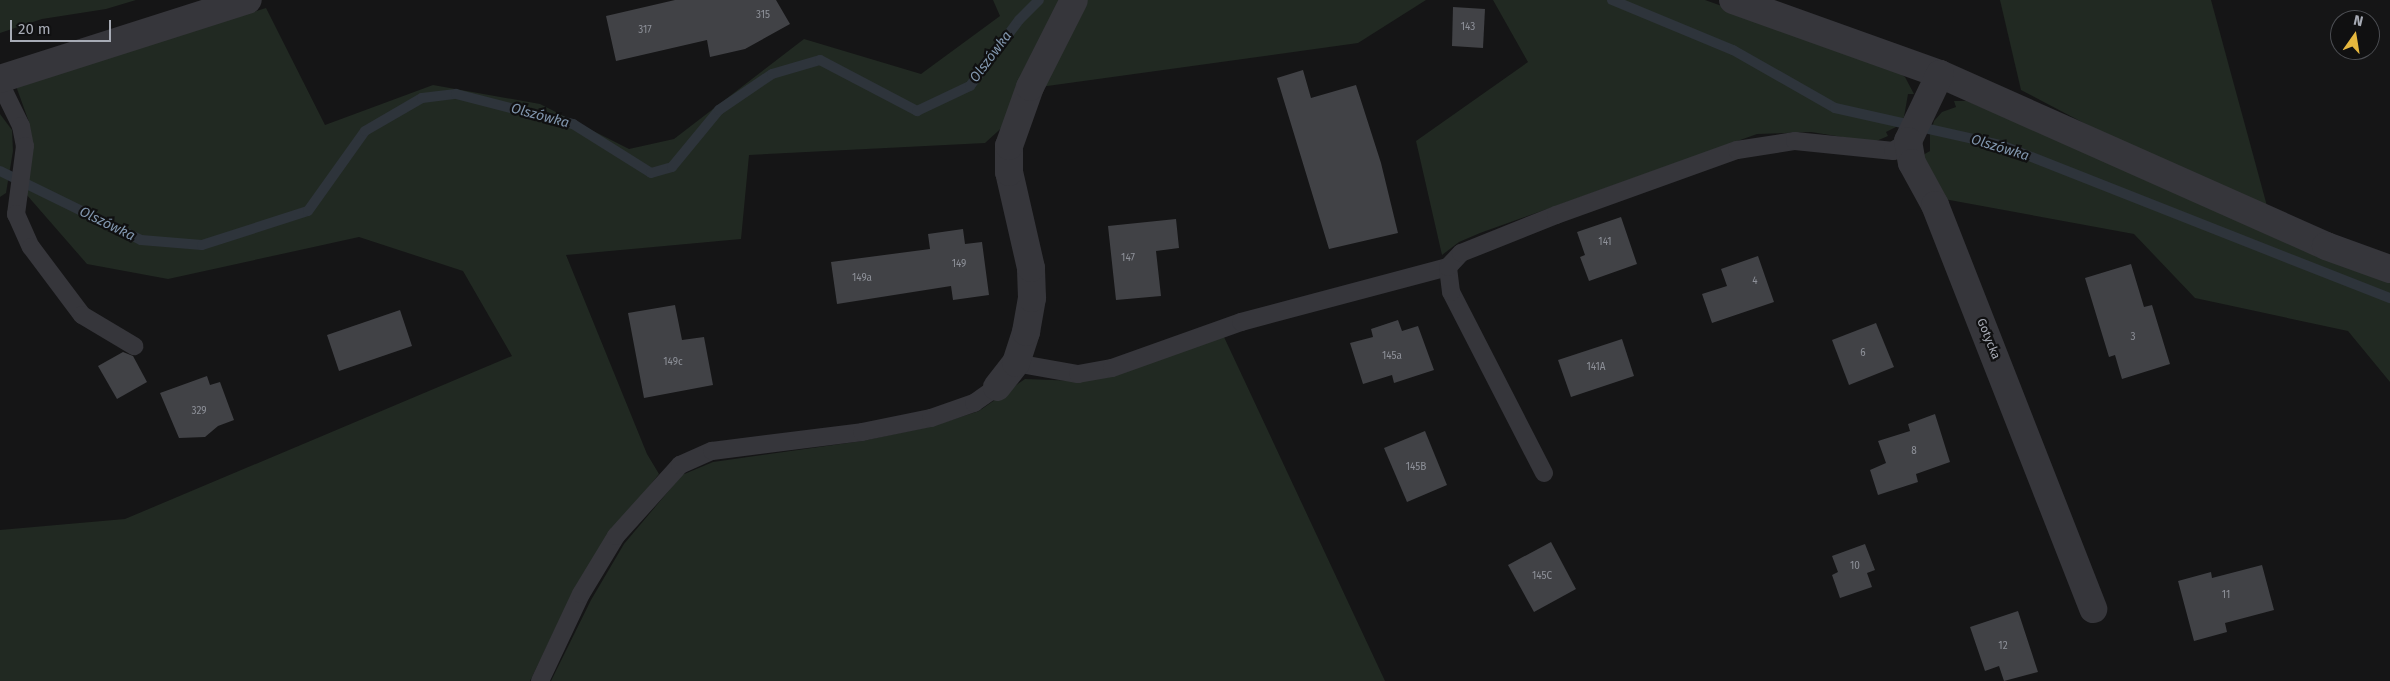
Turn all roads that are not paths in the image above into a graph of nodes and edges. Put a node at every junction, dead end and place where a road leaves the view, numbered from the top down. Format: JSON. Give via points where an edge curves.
{"nodes":[{"id":1,"x":248,"y":0,"type":"edge"},
{"id":2,"x":1074,"y":0,"type":"edge"},
{"id":3,"x":1733,"y":0,"type":"edge"},
{"id":4,"x":1940,"y":74,"type":"junction"},
{"id":5,"x":0,"y":81,"type":"edge"},
{"id":6,"x":1908,"y":141,"type":"junction"},
{"id":7,"x":1448,"y":267,"type":"junction"},
{"id":8,"x":2390,"y":269,"type":"edge"},
{"id":9,"x":134,"y":346,"type":"dead end"},
{"id":10,"x":1016,"y":363,"type":"junction"},
{"id":11,"x":997,"y":387,"type":"joint"},
{"id":12,"x":1544,"y":473,"type":"dead end"},
{"id":13,"x":2093,"y":609,"type":"dead end"},
{"id":14,"x":540,"y":681,"type":"edge"}],
"edges":[{"from":1,"to":5,"type":"street"},
{"from":2,"to":10,"type":"street","via":[[1030,87],[1009,146],[1009,172],[1031,268],[1032,298]]},
{"from":3,"to":4,"type":"street"},
{"from":4,"to":6,"type":"street"},
{"from":4,"to":8,"type":"street","via":[[2326,246]]},
{"from":5,"to":9,"type":"lane","via":[[22,126],[25,146],[16,214],[31,247],[82,315]]},
{"from":6,"to":7,"type":"lane","via":[[1893,151],[1795,141],[1737,150],[1480,244],[1461,253]]},
{"from":6,"to":13,"type":"street","name":"Gotycka","via":[[1912,163],[1935,205]]},
{"from":7,"to":10,"type":"lane","via":[[1241,322],[1112,368],[1078,374]]},
{"from":7,"to":12,"type":"lane","via":[[1451,292]]},
{"from":10,"to":11,"type":"street"},
{"from":11,"to":14,"type":"lane","via":[[974,403],[931,418],[862,432],[712,451],[680,465],[616,536],[581,594]]}]}
